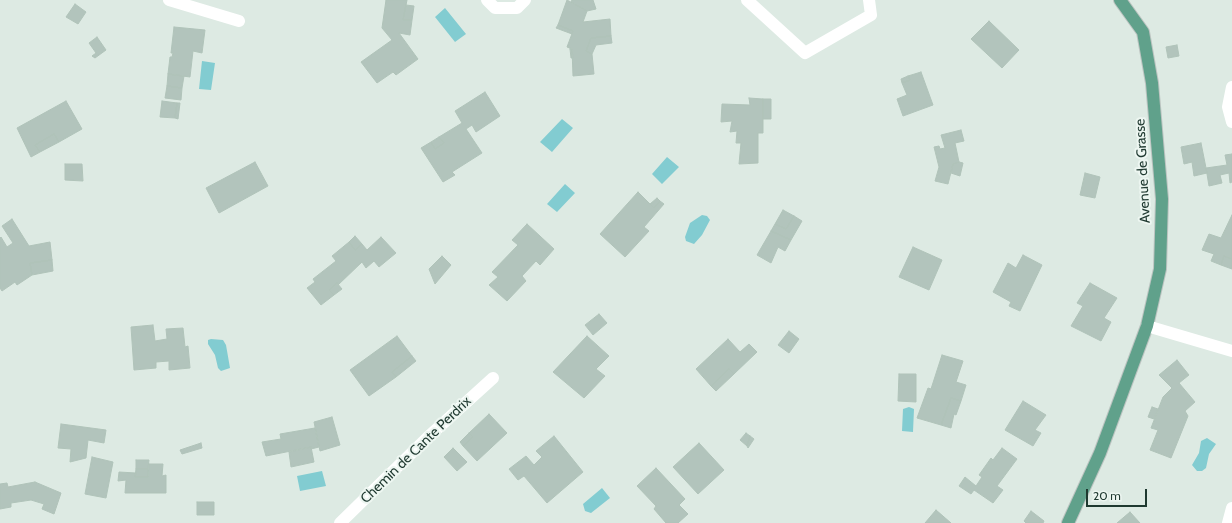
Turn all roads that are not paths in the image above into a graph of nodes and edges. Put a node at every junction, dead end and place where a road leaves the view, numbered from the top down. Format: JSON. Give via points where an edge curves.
{"nodes":[{"id":1,"x":169,"y":0,"type":"edge"},
{"id":2,"x":487,"y":0,"type":"edge"},
{"id":3,"x":525,"y":0,"type":"edge"},
{"id":4,"x":747,"y":0,"type":"edge"},
{"id":5,"x":869,"y":0,"type":"edge"},
{"id":6,"x":1120,"y":0,"type":"edge"},
{"id":7,"x":239,"y":21,"type":"dead end"},
{"id":8,"x":1232,"y":87,"type":"edge"},
{"id":9,"x":1232,"y":122,"type":"edge"},
{"id":10,"x":1147,"y":326,"type":"junction"},
{"id":11,"x":1232,"y":351,"type":"edge"},
{"id":12,"x":493,"y":378,"type":"dead end"},
{"id":13,"x":1232,"y":508,"type":"edge"},
{"id":14,"x":340,"y":523,"type":"edge"},
{"id":15,"x":1068,"y":523,"type":"edge"},
{"id":16,"x":1228,"y":523,"type":"edge"}],
"edges":[{"from":1,"to":7,"type":"street"},
{"from":2,"to":3,"type":"street","via":[[495,8],[517,8]]},
{"from":4,"to":5,"type":"street","via":[[805,53],[870,15]]},
{"from":6,"to":10,"type":"main road","name":"Avenue de Grasse","via":[[1143,32],[1152,83],[1162,199],[1160,269]]},
{"from":8,"to":9,"type":"street","via":[[1228,107]]},
{"from":10,"to":11,"type":"street"},
{"from":10,"to":15,"type":"main road","name":"Avenue de Grasse","via":[[1100,453]]},
{"from":12,"to":14,"type":"street","name":"Chemin de Cante Perdrix"},
{"from":13,"to":16,"type":"street"}]}
